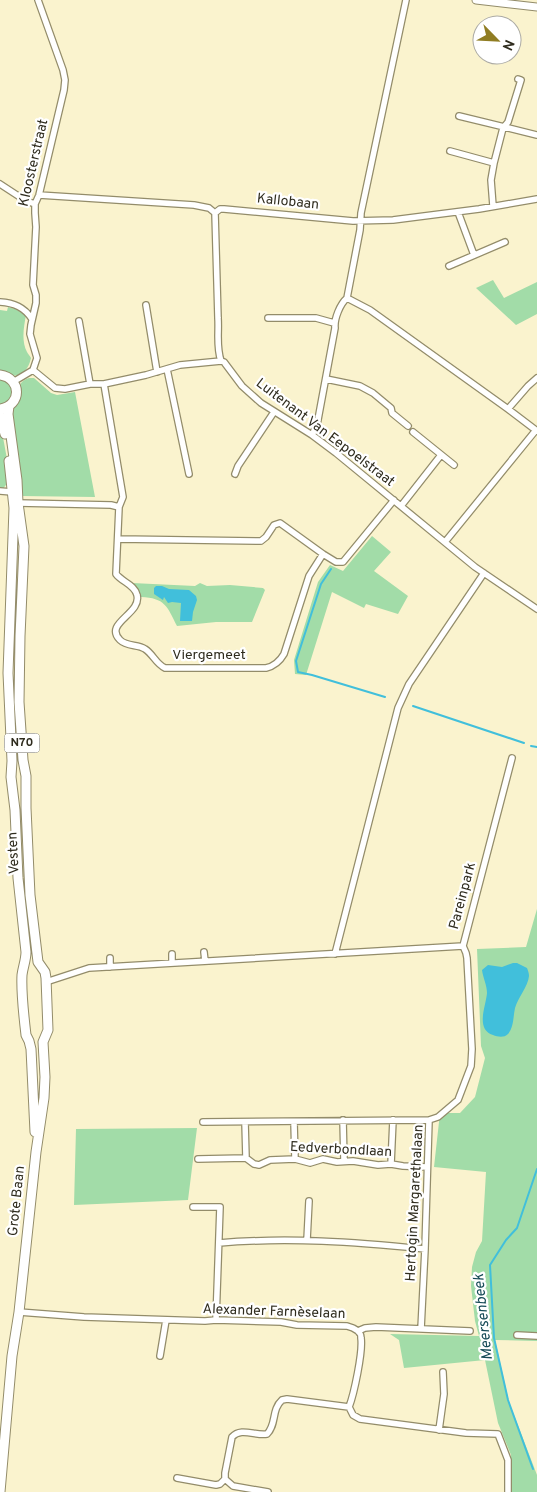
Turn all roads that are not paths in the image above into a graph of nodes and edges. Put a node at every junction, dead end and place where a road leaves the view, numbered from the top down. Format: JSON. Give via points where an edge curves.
{"nodes":[{"id":1,"x":38,"y":0,"type":"edge"},
{"id":2,"x":406,"y":0,"type":"edge"},
{"id":3,"x":476,"y":0,"type":"edge"},
{"id":4,"x":537,"y":7,"type":"edge"},
{"id":5,"x":518,"y":79,"type":"dead end"},
{"id":6,"x":459,"y":116,"type":"dead end"},
{"id":7,"x":503,"y":128,"type":"junction"},
{"id":8,"x":537,"y":135,"type":"edge"},
{"id":9,"x":450,"y":151,"type":"dead end"},
{"id":10,"x":494,"y":163,"type":"junction"},
{"id":11,"x":0,"y":184,"type":"edge"},
{"id":12,"x":39,"y":196,"type":"junction"},
{"id":13,"x":537,"y":199,"type":"edge"},
{"id":14,"x":35,"y":204,"type":"junction"},
{"id":15,"x":493,"y":206,"type":"junction"},
{"id":16,"x":458,"y":212,"type":"junction"},
{"id":17,"x":215,"y":213,"type":"junction"},
{"id":18,"x":361,"y":222,"type":"junction"},
{"id":19,"x":505,"y":242,"type":"dead end"},
{"id":20,"x":474,"y":255,"type":"junction"},
{"id":21,"x":449,"y":266,"type":"dead end"},
{"id":22,"x":347,"y":298,"type":"junction"},
{"id":23,"x":1,"y":302,"type":"edge"},
{"id":24,"x":146,"y":306,"type":"dead end"},
{"id":25,"x":268,"y":318,"type":"dead end"},
{"id":26,"x":32,"y":319,"type":"junction"},
{"id":27,"x":80,"y":321,"type":"dead end"},
{"id":28,"x":334,"y":323,"type":"junction"},
{"id":29,"x":221,"y":361,"type":"junction"},
{"id":30,"x":167,"y":369,"type":"junction"},
{"id":31,"x":33,"y":370,"type":"junction"},
{"id":32,"x":156,"y":372,"type":"junction"},
{"id":33,"x":1,"y":374,"type":"edge"},
{"id":34,"x":537,"y":378,"type":"edge"},
{"id":35,"x":326,"y":379,"type":"junction"},
{"id":36,"x":13,"y":382,"type":"junction"},
{"id":37,"x":90,"y":384,"type":"junction"},
{"id":38,"x":104,"y":384,"type":"junction"},
{"id":39,"x":9,"y":406,"type":"junction"},
{"id":40,"x":508,"y":409,"type":"junction"},
{"id":41,"x":0,"y":410,"type":"edge"},
{"id":42,"x":274,"y":412,"type":"junction"},
{"id":43,"x":0,"y":416,"type":"edge"},
{"id":44,"x":408,"y":426,"type":"dead end"},
{"id":45,"x":537,"y":431,"type":"edge"},
{"id":46,"x":413,"y":432,"type":"dead end"},
{"id":47,"x":312,"y":435,"type":"junction"},
{"id":48,"x":442,"y":455,"type":"junction"},
{"id":49,"x":454,"y":464,"type":"dead end"},
{"id":50,"x":189,"y":474,"type":"dead end"},
{"id":51,"x":235,"y":474,"type":"dead end"},
{"id":52,"x":0,"y":491,"type":"edge"},
{"id":53,"x":12,"y":492,"type":"junction"},
{"id":54,"x":394,"y":500,"type":"junction"},
{"id":55,"x":18,"y":503,"type":"junction"},
{"id":56,"x":401,"y":506,"type":"junction"},
{"id":57,"x":119,"y":507,"type":"junction"},
{"id":58,"x":118,"y":539,"type":"junction"},
{"id":59,"x":445,"y":542,"type":"junction"},
{"id":60,"x":323,"y":554,"type":"junction"},
{"id":61,"x":484,"y":573,"type":"junction"},
{"id":62,"x":536,"y":606,"type":"edge"},
{"id":63,"x":512,"y":758,"type":"dead end"},
{"id":64,"x":463,"y":946,"type":"junction"},
{"id":65,"x":204,"y":952,"type":"dead end"},
{"id":66,"x":172,"y":954,"type":"dead end"},
{"id":67,"x":335,"y":954,"type":"junction"},
{"id":68,"x":110,"y":958,"type":"dead end"},
{"id":69,"x":205,"y":961,"type":"junction"},
{"id":70,"x":38,"y":962,"type":"junction"},
{"id":71,"x":172,"y":963,"type":"junction"},
{"id":72,"x":25,"y":964,"type":"junction"},
{"id":73,"x":110,"y":967,"type":"junction"},
{"id":74,"x":46,"y":982,"type":"junction"},
{"id":75,"x":30,"y":1041,"type":"junction"},
{"id":76,"x":43,"y":1042,"type":"junction"},
{"id":77,"x":34,"y":1101,"type":"junction"},
{"id":78,"x":43,"y":1106,"type":"junction"},
{"id":79,"x":343,"y":1120,"type":"junction"},
{"id":80,"x":393,"y":1120,"type":"junction"},
{"id":81,"x":429,"y":1120,"type":"junction"},
{"id":82,"x":203,"y":1122,"type":"dead end"},
{"id":83,"x":246,"y":1122,"type":"junction"},
{"id":84,"x":294,"y":1122,"type":"junction"},
{"id":85,"x":36,"y":1152,"type":"junction"},
{"id":86,"x":246,"y":1158,"type":"junction"},
{"id":87,"x":198,"y":1159,"type":"dead end"},
{"id":88,"x":294,"y":1159,"type":"junction"},
{"id":89,"x":344,"y":1161,"type":"junction"},
{"id":90,"x":391,"y":1164,"type":"junction"},
{"id":91,"x":427,"y":1167,"type":"junction"},
{"id":92,"x":309,"y":1201,"type":"dead end"},
{"id":93,"x":193,"y":1207,"type":"dead end"},
{"id":94,"x":307,"y":1240,"type":"junction"},
{"id":95,"x":219,"y":1243,"type":"junction"},
{"id":96,"x":425,"y":1249,"type":"junction"},
{"id":97,"x":19,"y":1312,"type":"junction"},
{"id":98,"x":166,"y":1320,"type":"junction"},
{"id":99,"x":216,"y":1320,"type":"junction"},
{"id":100,"x":421,"y":1329,"type":"junction"},
{"id":101,"x":358,"y":1331,"type":"junction"},
{"id":102,"x":470,"y":1331,"type":"dead end"},
{"id":103,"x":517,"y":1335,"type":"dead end"},
{"id":104,"x":537,"y":1336,"type":"edge"},
{"id":105,"x":160,"y":1356,"type":"dead end"},
{"id":106,"x":443,"y":1372,"type":"dead end"},
{"id":107,"x":349,"y":1407,"type":"junction"},
{"id":108,"x":3,"y":1421,"type":"edge"},
{"id":109,"x":439,"y":1430,"type":"junction"},
{"id":110,"x":177,"y":1478,"type":"dead end"},
{"id":111,"x":226,"y":1479,"type":"junction"},
{"id":112,"x":0,"y":1492,"type":"edge"},
{"id":113,"x":268,"y":1492,"type":"edge"},
{"id":114,"x":508,"y":1492,"type":"edge"}],
"edges":[{"from":1,"to":12,"type":"street","name":"Kloosterstraat","via":[[65,80]]},
{"from":2,"to":18,"type":"street"},
{"from":3,"to":4,"type":"street"},
{"from":5,"to":7,"type":"street","via":[[521,80],[508,122]]},
{"from":6,"to":7,"type":"street"},
{"from":7,"to":8,"type":"street"},
{"from":7,"to":10,"type":"street"},
{"from":9,"to":10,"type":"street"},
{"from":10,"to":15,"type":"street","via":[[491,180]]},
{"from":11,"to":14,"type":"street"},
{"from":12,"to":14,"type":"street","name":"Kloosterstraat"},
{"from":12,"to":17,"type":"street","name":"Kallobaan","via":[[194,205],[210,208]]},
{"from":13,"to":15,"type":"street","name":"Kallobaan"},
{"from":14,"to":26,"type":"street","name":"Kloosterstraat","via":[[33,285],[36,295]]},
{"from":15,"to":16,"type":"street","name":"Kallobaan"},
{"from":16,"to":18,"type":"street","name":"Kallobaan"},
{"from":16,"to":20,"type":"street"},
{"from":17,"to":18,"type":"street","name":"Kallobaan","via":[[224,209]]},
{"from":17,"to":29,"type":"street","via":[[217,335]]},
{"from":18,"to":22,"type":"street"},
{"from":19,"to":20,"type":"street"},
{"from":20,"to":21,"type":"street"},
{"from":22,"to":28,"type":"street"},
{"from":22,"to":40,"type":"street","via":[[370,310]]},
{"from":23,"to":26,"type":"street","via":[[17,305]]},
{"from":24,"to":32,"type":"street"},
{"from":25,"to":28,"type":"street","via":[[316,318]]},
{"from":26,"to":31,"type":"street","name":"Kloosterstraat","via":[[30,334],[36,358]]},
{"from":27,"to":37,"type":"street"},
{"from":28,"to":35,"type":"street"},
{"from":29,"to":30,"type":"street"},
{"from":29,"to":42,"type":"street","name":"Luitenant Van Eepoelstraat","via":[[246,390]]},
{"from":30,"to":32,"type":"street"},
{"from":30,"to":50,"type":"street"},
{"from":31,"to":36,"type":"street"},
{"from":31,"to":37,"type":"street","via":[[61,390]]},
{"from":32,"to":38,"type":"street"},
{"from":33,"to":36,"type":"main road"},
{"from":34,"to":40,"type":"street"},
{"from":35,"to":44,"type":"street","via":[[360,386],[373,393]]},
{"from":35,"to":47,"type":"street"},
{"from":36,"to":39,"type":"main road","number":"N70","via":[[16,395]]},
{"from":37,"to":38,"type":"street"},
{"from":38,"to":57,"type":"street","name":"Viergemeet","via":[[123,497]]},
{"from":39,"to":41,"type":"main road"},
{"from":39,"to":55,"type":"main road","number":"N70"},
{"from":40,"to":45,"type":"street"},
{"from":42,"to":47,"type":"street","name":"Luitenant Van Eepoelstraat"},
{"from":42,"to":51,"type":"street"},
{"from":43,"to":53,"type":"main road","number":"N70"},
{"from":45,"to":59,"type":"street"},
{"from":46,"to":48,"type":"street"},
{"from":47,"to":54,"type":"street","name":"Luitenant Van Eepoelstraat"},
{"from":48,"to":49,"type":"street"},
{"from":48,"to":56,"type":"street"},
{"from":52,"to":53,"type":"street"},
{"from":53,"to":72,"type":"main road","name":"Vesten","number":"N70","via":[[8,673],[11,778]]},
{"from":54,"to":56,"type":"street","name":"Luitenant Van Eepoelstraat"},
{"from":54,"to":60,"type":"street","via":[[343,562],[336,562]]},
{"from":55,"to":57,"type":"street"},
{"from":55,"to":70,"type":"main road","name":"Vesten","number":"N70","via":[[24,546],[19,702],[26,776],[30,895]]},
{"from":56,"to":59,"type":"street","name":"Luitenant Van Eepoelstraat"},
{"from":57,"to":58,"type":"street","name":"Viergemeet"},
{"from":58,"to":60,"type":"street","via":[[262,541],[274,525],[280,523]]},
{"from":58,"to":60,"type":"street","name":"Viergemeet","via":[[116,574],[135,590],[138,600],[133,611],[118,625],[118,638],[146,649],[161,666],[169,668],[266,668],[277,664],[284,654],[309,576]]},
{"from":59,"to":61,"type":"street","name":"Luitenant Van Eepoelstraat"},
{"from":61,"to":62,"type":"street","name":"Luitenant Van Eepoelstraat"},
{"from":61,"to":67,"type":"street","via":[[400,701]]},
{"from":63,"to":64,"type":"street","name":"Pareinpark"},
{"from":64,"to":67,"type":"street","name":"Pareinpark"},
{"from":64,"to":81,"type":"street","name":"Hertogin Margarethalaan","via":[[467,958],[472,1061],[458,1100],[438,1117]]},
{"from":65,"to":69,"type":"street"},
{"from":66,"to":71,"type":"street"},
{"from":67,"to":69,"type":"street","name":"Pareinpark"},
{"from":68,"to":73,"type":"street"},
{"from":69,"to":71,"type":"street","name":"Pareinpark"},
{"from":70,"to":72,"type":"main road"},
{"from":70,"to":74,"type":"main road","name":"Vesten","number":"N70","via":[[46,972]]},
{"from":71,"to":73,"type":"street","name":"Pareinpark"},
{"from":72,"to":75,"type":"main road","name":"Vesten","number":"N70","via":[[22,987],[26,1035]]},
{"from":73,"to":74,"type":"street","name":"Pareinpark","via":[[89,968]]},
{"from":74,"to":76,"type":"main road","name":"Vesten","number":"N70","via":[[48,1030]]},
{"from":75,"to":76,"type":"main road"},
{"from":75,"to":77,"type":"main road","name":"Vesten","number":"N70"},
{"from":76,"to":78,"type":"main road","name":"Vesten","number":"N70"},
{"from":77,"to":78,"type":"main road"},
{"from":77,"to":85,"type":"main road","name":"Vesten","number":"N70"},
{"from":78,"to":85,"type":"main road","name":"Vesten","number":"N70"},
{"from":79,"to":80,"type":"street"},
{"from":79,"to":84,"type":"street"},
{"from":79,"to":89,"type":"street"},
{"from":80,"to":81,"type":"street"},
{"from":80,"to":90,"type":"street"},
{"from":81,"to":91,"type":"street","name":"Hertogin Margarethalaan"},
{"from":82,"to":83,"type":"street"},
{"from":83,"to":84,"type":"street"},
{"from":83,"to":86,"type":"street"},
{"from":84,"to":88,"type":"street"},
{"from":85,"to":97,"type":"main road","name":"Grote Baan","number":"N70"},
{"from":86,"to":87,"type":"street","name":"Eedverbondlaan"},
{"from":86,"to":88,"type":"street","name":"Eedverbondlaan","via":[[259,1165],[270,1160]]},
{"from":88,"to":89,"type":"street","name":"Eedverbondlaan","via":[[310,1163],[323,1158]]},
{"from":89,"to":90,"type":"street","name":"Eedverbondlaan"},
{"from":90,"to":91,"type":"street","name":"Eedverbondlaan"},
{"from":91,"to":96,"type":"street","name":"Hertogin Margarethalaan"},
{"from":92,"to":94,"type":"street"},
{"from":93,"to":95,"type":"street","via":[[220,1207]]},
{"from":94,"to":95,"type":"street"},
{"from":94,"to":96,"type":"street"},
{"from":95,"to":99,"type":"street"},
{"from":96,"to":100,"type":"street","name":"Hertogin Margarethalaan"},
{"from":97,"to":98,"type":"street","name":"Alexander Farnèselaan"},
{"from":97,"to":108,"type":"main road","name":"Grote Baan","number":"N70"},
{"from":98,"to":99,"type":"street","name":"Alexander Farnèselaan"},
{"from":98,"to":105,"type":"street"},
{"from":99,"to":101,"type":"street","name":"Alexander Farnèselaan","via":[[347,1326]]},
{"from":100,"to":101,"type":"street","name":"Alexander Farnèselaan","via":[[376,1327]]},
{"from":100,"to":102,"type":"street","name":"Alexander Farnèselaan"},
{"from":101,"to":107,"type":"street","via":[[361,1345]]},
{"from":103,"to":104,"type":"street"},
{"from":106,"to":109,"type":"street","via":[[444,1394]]},
{"from":107,"to":109,"type":"street","via":[[360,1419]]},
{"from":107,"to":111,"type":"street","via":[[282,1400],[275,1409],[272,1427],[267,1434],[234,1434]]},
{"from":108,"to":112,"type":"main road","name":"Grote Baan","number":"N70"},
{"from":109,"to":114,"type":"street","via":[[498,1434],[508,1460]]},
{"from":110,"to":111,"type":"street","via":[[216,1485]]},
{"from":111,"to":113,"type":"street","via":[[233,1486]]}]}
